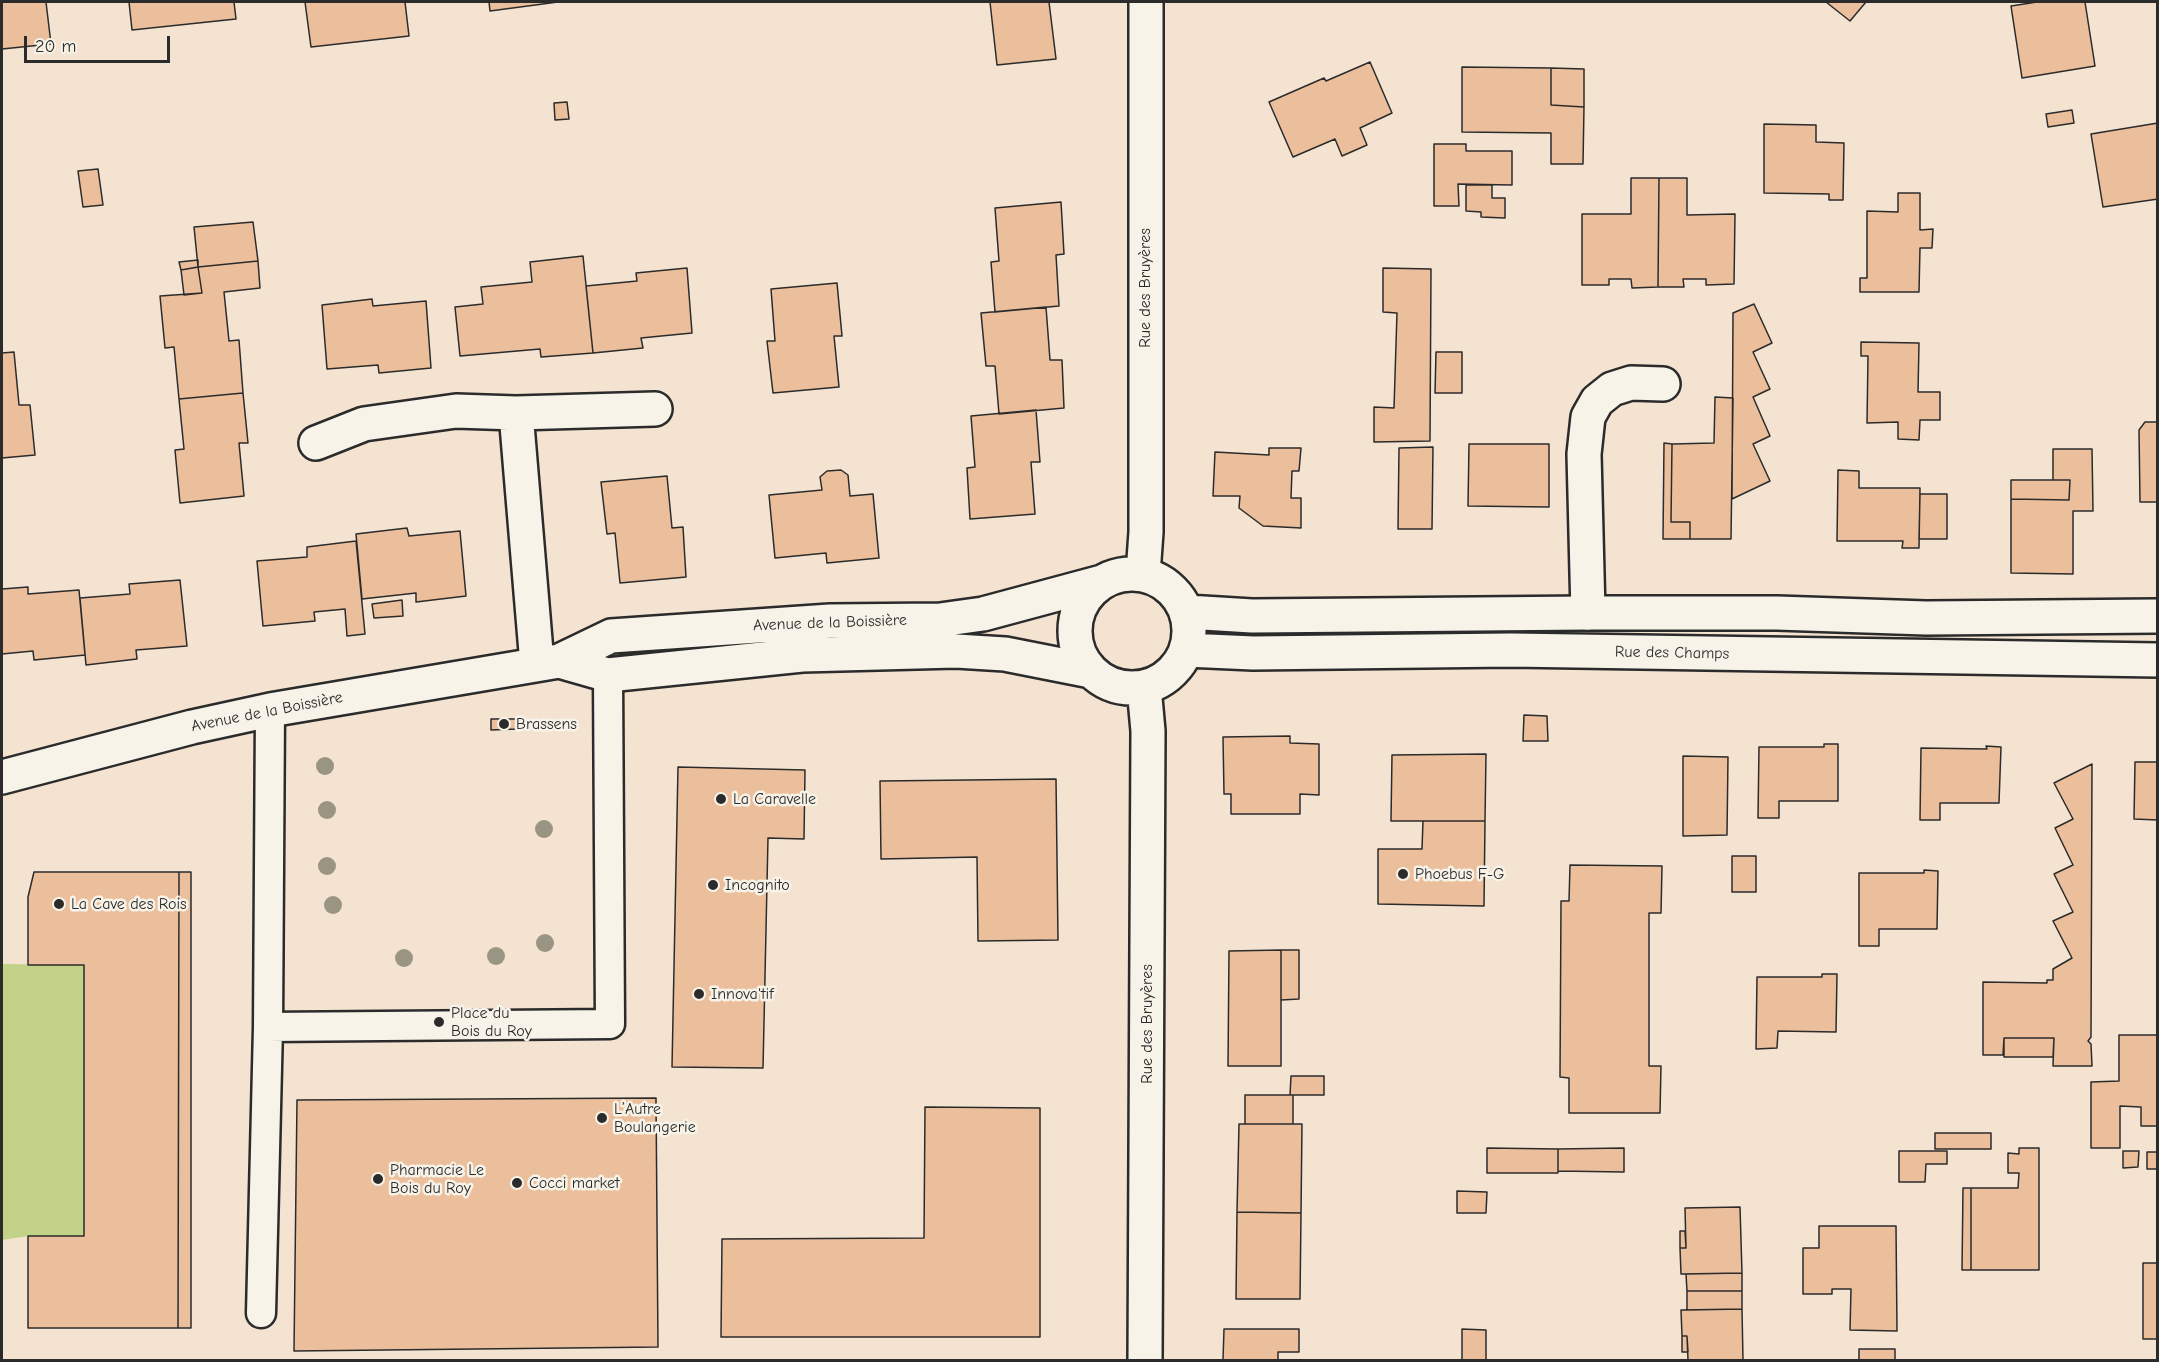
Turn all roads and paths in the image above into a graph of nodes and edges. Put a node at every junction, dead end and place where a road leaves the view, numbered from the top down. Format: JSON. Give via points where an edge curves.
{"nodes":[{"id":1,"x":1146,"y":2,"type":"edge"},
{"id":2,"x":1663,"y":384,"type":"dead end"},
{"id":3,"x":655,"y":409,"type":"dead end"},
{"id":4,"x":516,"y":413,"type":"junction"},
{"id":5,"x":316,"y":443,"type":"dead end"},
{"id":6,"x":1143,"y":574,"type":"junction"},
{"id":7,"x":1102,"y":582,"type":"junction"},
{"id":8,"x":1186,"y":612,"type":"junction"},
{"id":9,"x":1588,"y":613,"type":"junction"},
{"id":10,"x":2157,"y":616,"type":"edge"},
{"id":11,"x":1186,"y":650,"type":"junction"},
{"id":12,"x":2157,"y":660,"type":"edge"},
{"id":13,"x":548,"y":662,"type":"junction"},
{"id":14,"x":1091,"y":671,"type":"junction"},
{"id":15,"x":608,"y":675,"type":"junction"},
{"id":16,"x":1144,"y":687,"type":"junction"},
{"id":17,"x":270,"y":710,"type":"junction"},
{"id":18,"x":2,"y":777,"type":"edge"},
{"id":19,"x":268,"y":1027,"type":"junction"},
{"id":20,"x":261,"y":1313,"type":"dead end"},
{"id":21,"x":1145,"y":1360,"type":"edge"}],
"edges":[{"from":1,"to":6,"type":"street","name":"Rue des Bruyères"},
{"from":2,"to":9,"type":"street","via":[[1631,383],[1612,389],[1597,401],[1587,417],[1584,453]]},
{"from":3,"to":4,"type":"street"},
{"from":4,"to":5,"type":"street","via":[[456,411],[364,424]]},
{"from":4,"to":13,"type":"street"},
{"from":6,"to":7,"type":"street","via":[[1121,574]]},
{"from":6,"to":8,"type":"street","via":[[1161,581],[1177,594]]},
{"from":7,"to":13,"type":"street","name":"Avenue de la Boissière","via":[[983,614],[940,620],[830,621],[611,636]]},
{"from":7,"to":14,"type":"street","via":[[1086,597],[1077,615],[1075,636]]},
{"from":8,"to":9,"type":"street","via":[[1252,616]]},
{"from":8,"to":11,"type":"street","via":[[1190,631]]},
{"from":9,"to":10,"type":"street","via":[[1926,618]]},
{"from":11,"to":12,"type":"street","name":"Rue des Champs","via":[[1253,653],[1511,650]]},
{"from":11,"to":16,"type":"street","via":[[1177,668]]},
{"from":13,"to":15,"type":"street","name":"Avenue de la Boissière"},
{"from":13,"to":17,"type":"street","name":"Avenue de la Boissière"},
{"from":14,"to":15,"type":"street","name":"Avenue de la Boissière","via":[[1005,654],[956,651],[802,655]]},
{"from":14,"to":16,"type":"street","via":[[1124,688]]},
{"from":15,"to":19,"type":"lane","via":[[610,1024]]},
{"from":16,"to":21,"type":"street","name":"Rue des Bruyères","via":[[1148,731]]},
{"from":17,"to":18,"type":"street","name":"Avenue de la Boissière"},
{"from":17,"to":19,"type":"lane"},
{"from":19,"to":20,"type":"lane"}]}
